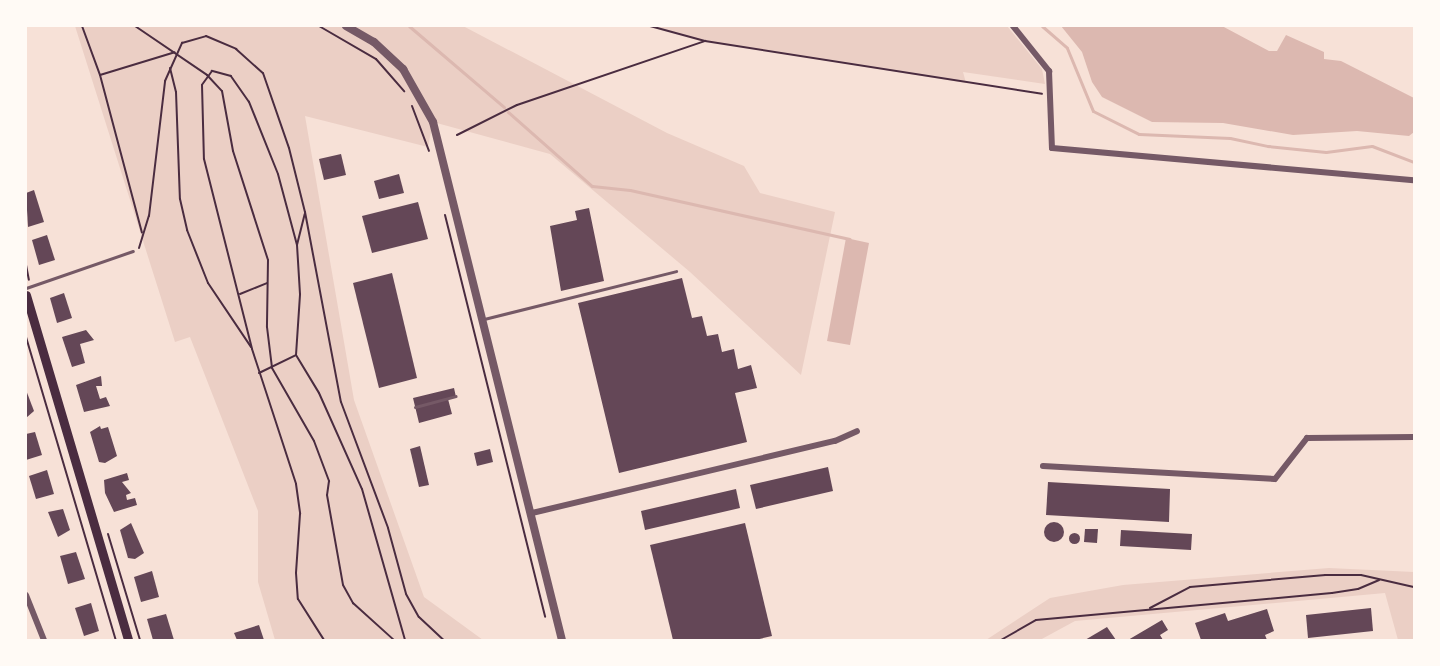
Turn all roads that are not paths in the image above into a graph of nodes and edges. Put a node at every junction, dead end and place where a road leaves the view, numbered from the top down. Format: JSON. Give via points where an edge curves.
{"nodes":[{"id":1,"x":346,"y":26,"type":"edge"},
{"id":2,"x":1013,"y":26,"type":"edge"},
{"id":3,"x":1414,"y":180,"type":"edge"},
{"id":4,"x":134,"y":251,"type":"road end"},
{"id":5,"x":676,"y":272,"type":"dead end"},
{"id":6,"x":26,"y":288,"type":"edge"},
{"id":7,"x":26,"y":295,"type":"edge"},
{"id":8,"x":28,"y":313,"type":"edge"},
{"id":9,"x":482,"y":320,"type":"junction"},
{"id":10,"x":456,"y":396,"type":"dead end"},
{"id":11,"x":415,"y":407,"type":"dead end"},
{"id":12,"x":857,"y":431,"type":"dead end"},
{"id":13,"x":1414,"y":437,"type":"edge"},
{"id":14,"x":1043,"y":466,"type":"dead end"},
{"id":15,"x":532,"y":513,"type":"junction"},
{"id":16,"x":26,"y":595,"type":"edge"},
{"id":17,"x":44,"y":640,"type":"edge"},
{"id":18,"x":128,"y":640,"type":"edge"},
{"id":19,"x":562,"y":640,"type":"edge"}],
"edges":[{"from":1,"to":9,"type":"street","via":[[374,42],[403,69],[428,108]]},
{"from":2,"to":3,"type":"street","via":[[1049,71],[1052,148]]},
{"from":4,"to":6,"type":"lane"},
{"from":5,"to":9,"type":"lane"},
{"from":7,"to":8,"type":"main road"},
{"from":8,"to":18,"type":"main road"},
{"from":9,"to":15,"type":"street"},
{"from":10,"to":11,"type":"lane"},
{"from":12,"to":15,"type":"street","via":[[835,441]]},
{"from":13,"to":14,"type":"street","via":[[1307,438],[1275,479]]},
{"from":15,"to":19,"type":"street"},
{"from":16,"to":17,"type":"street"}]}
